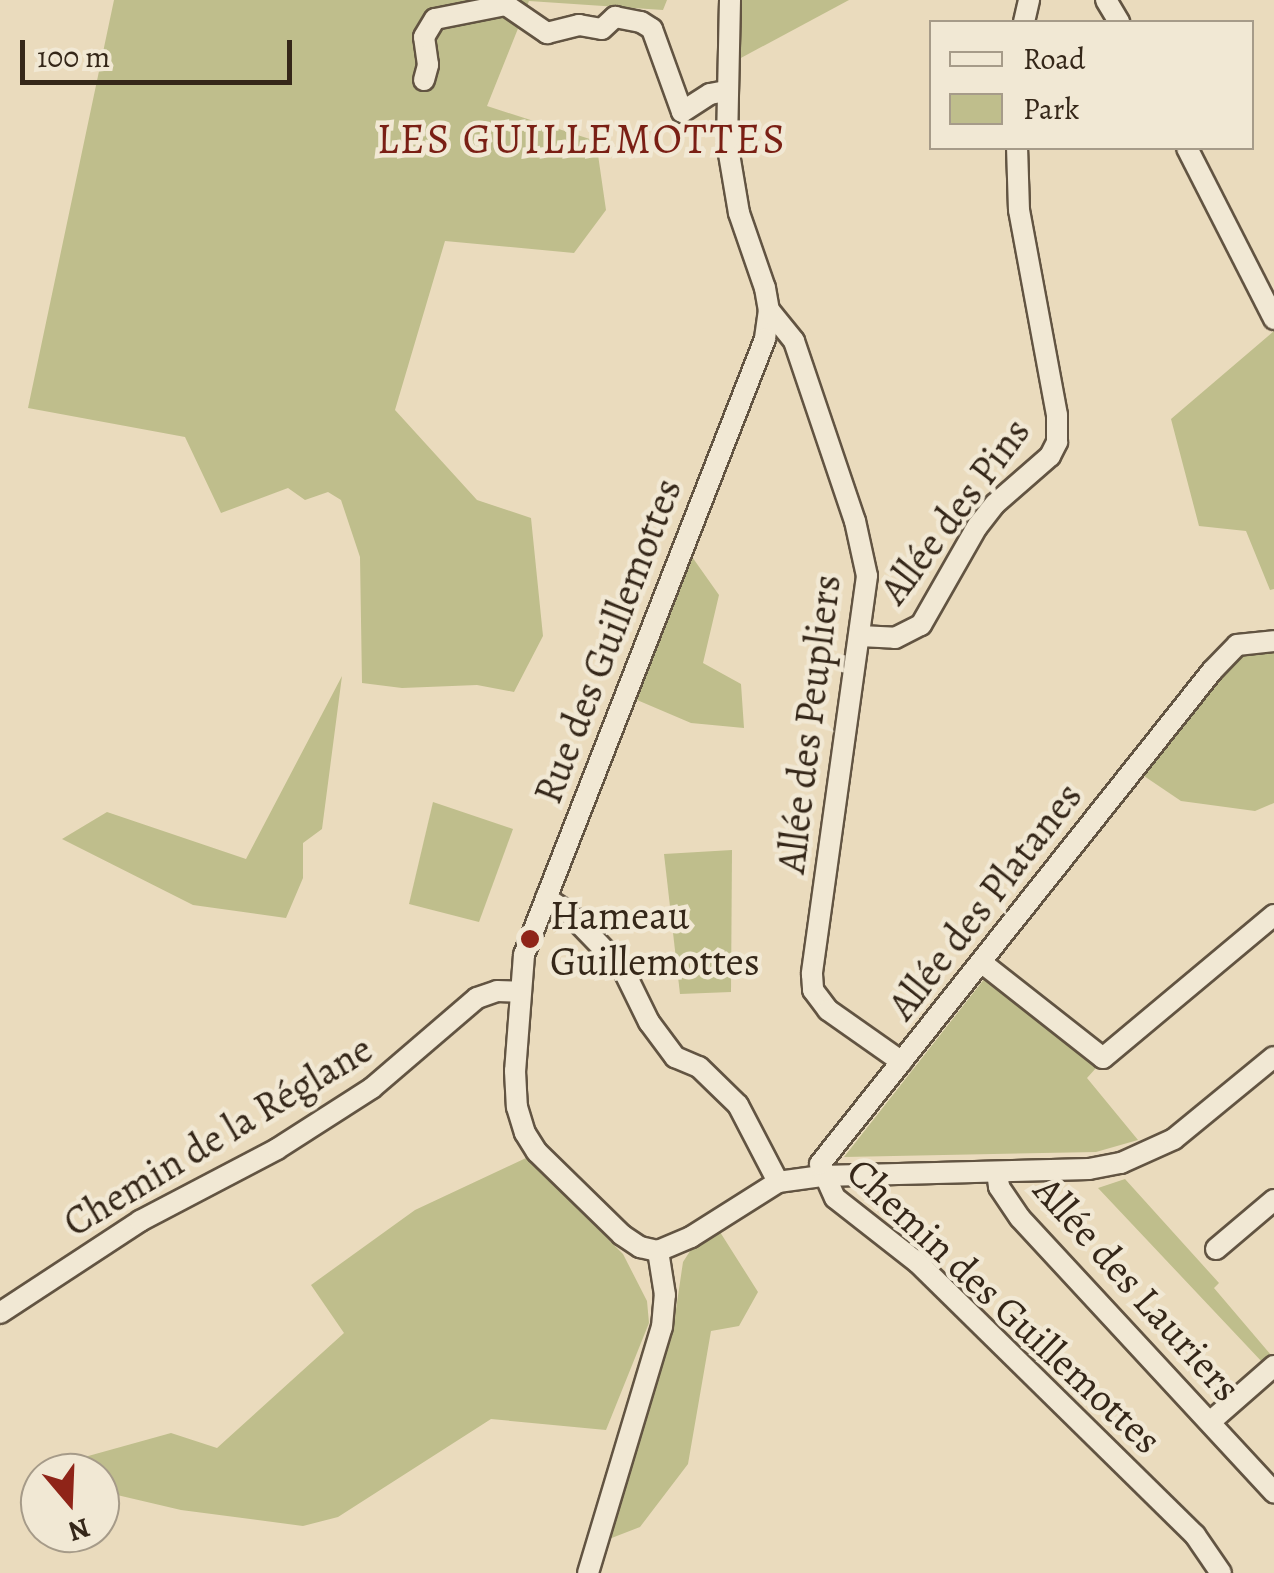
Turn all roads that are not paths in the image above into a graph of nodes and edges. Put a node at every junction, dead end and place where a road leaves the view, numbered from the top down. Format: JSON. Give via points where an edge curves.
{"nodes":[{"id":1,"x":730,"y":0,"type":"edge"},
{"id":2,"x":424,"y":80,"type":"dead end"},
{"id":3,"x":726,"y":91,"type":"junction"},
{"id":4,"x":1017,"y":150,"type":"edge"},
{"id":5,"x":1189,"y":150,"type":"edge"},
{"id":6,"x":769,"y":310,"type":"junction"},
{"id":7,"x":1272,"y":315,"type":"edge"},
{"id":8,"x":860,"y":636,"type":"junction"},
{"id":9,"x":1274,"y":641,"type":"edge"},
{"id":10,"x":546,"y":898,"type":"junction"},
{"id":11,"x":1274,"y":915,"type":"edge"},
{"id":12,"x":981,"y":962,"type":"junction"},
{"id":13,"x":520,"y":992,"type":"junction"},
{"id":14,"x":1274,"y":1058,"type":"edge"},
{"id":15,"x":902,"y":1062,"type":"junction"},
{"id":16,"x":997,"y":1172,"type":"junction"},
{"id":17,"x":822,"y":1176,"type":"junction"},
{"id":18,"x":778,"y":1182,"type":"junction"},
{"id":19,"x":1274,"y":1200,"type":"edge"},
{"id":20,"x":1216,"y":1250,"type":"dead end"},
{"id":21,"x":658,"y":1251,"type":"junction"},
{"id":22,"x":0,"y":1313,"type":"edge"},
{"id":23,"x":1274,"y":1366,"type":"edge"},
{"id":24,"x":1210,"y":1422,"type":"junction"},
{"id":25,"x":1274,"y":1492,"type":"edge"},
{"id":26,"x":588,"y":1573,"type":"edge"},
{"id":27,"x":1221,"y":1573,"type":"edge"}],
"edges":[{"from":1,"to":3,"type":"street","name":"Rue des Guillemottes"},
{"from":2,"to":3,"type":"street","via":[[424,37],[435,20],[506,5],[546,33],[579,24],[602,29],[615,18],[641,22],[652,29],[682,112]]},
{"from":3,"to":6,"type":"street","name":"Rue des Guillemottes","via":[[730,173]]},
{"from":4,"to":8,"type":"street","name":"Allée des Pins","via":[[1019,210],[1058,442],[977,527],[922,625],[895,638]]},
{"from":5,"to":7,"type":"street"},
{"from":6,"to":8,"type":"street","name":"Allée des Peupliers","via":[[794,341],[855,521],[867,576]]},
{"from":6,"to":10,"type":"street","name":"Rue des Guillemottes","via":[[758,358]]},
{"from":8,"to":15,"type":"street","name":"Allée des Peupliers","via":[[813,990],[828,1010]]},
{"from":9,"to":12,"type":"street","name":"Allée des Platanes","via":[[1238,644],[1212,671]]},
{"from":10,"to":13,"type":"street","name":"Rue des Guillemottes","via":[[524,956]]},
{"from":10,"to":18,"type":"street","via":[[623,969],[674,1056],[698,1066],[738,1105]]},
{"from":11,"to":12,"type":"street","via":[[1103,1058]]},
{"from":12,"to":15,"type":"street","name":"Allée des Platanes"},
{"from":13,"to":21,"type":"street","name":"Rue des Guillemottes","via":[[517,1108],[525,1133],[622,1235]]},
{"from":13,"to":22,"type":"street","name":"Chemin de la Réglane","via":[[477,998],[372,1088],[263,1157],[140,1222]]},
{"from":14,"to":16,"type":"street","via":[[1146,1154],[1089,1169]]},
{"from":15,"to":17,"type":"street","name":"Allée des Platanes","via":[[820,1164]]},
{"from":16,"to":17,"type":"street"},
{"from":16,"to":24,"type":"street","name":"Allée des Lauriers","via":[[1020,1218]]},
{"from":17,"to":18,"type":"street","name":"Chemin des Guillemottes"},
{"from":17,"to":27,"type":"street","name":"Chemin des Guillemottes","via":[[834,1198],[918,1263],[1194,1536]]},
{"from":18,"to":21,"type":"street","name":"Chemin des Guillemottes"},
{"from":19,"to":20,"type":"street"},
{"from":21,"to":26,"type":"street","via":[[662,1327]]},
{"from":23,"to":24,"type":"street"},
{"from":24,"to":25,"type":"street","name":"Allée des Lauriers"}]}
